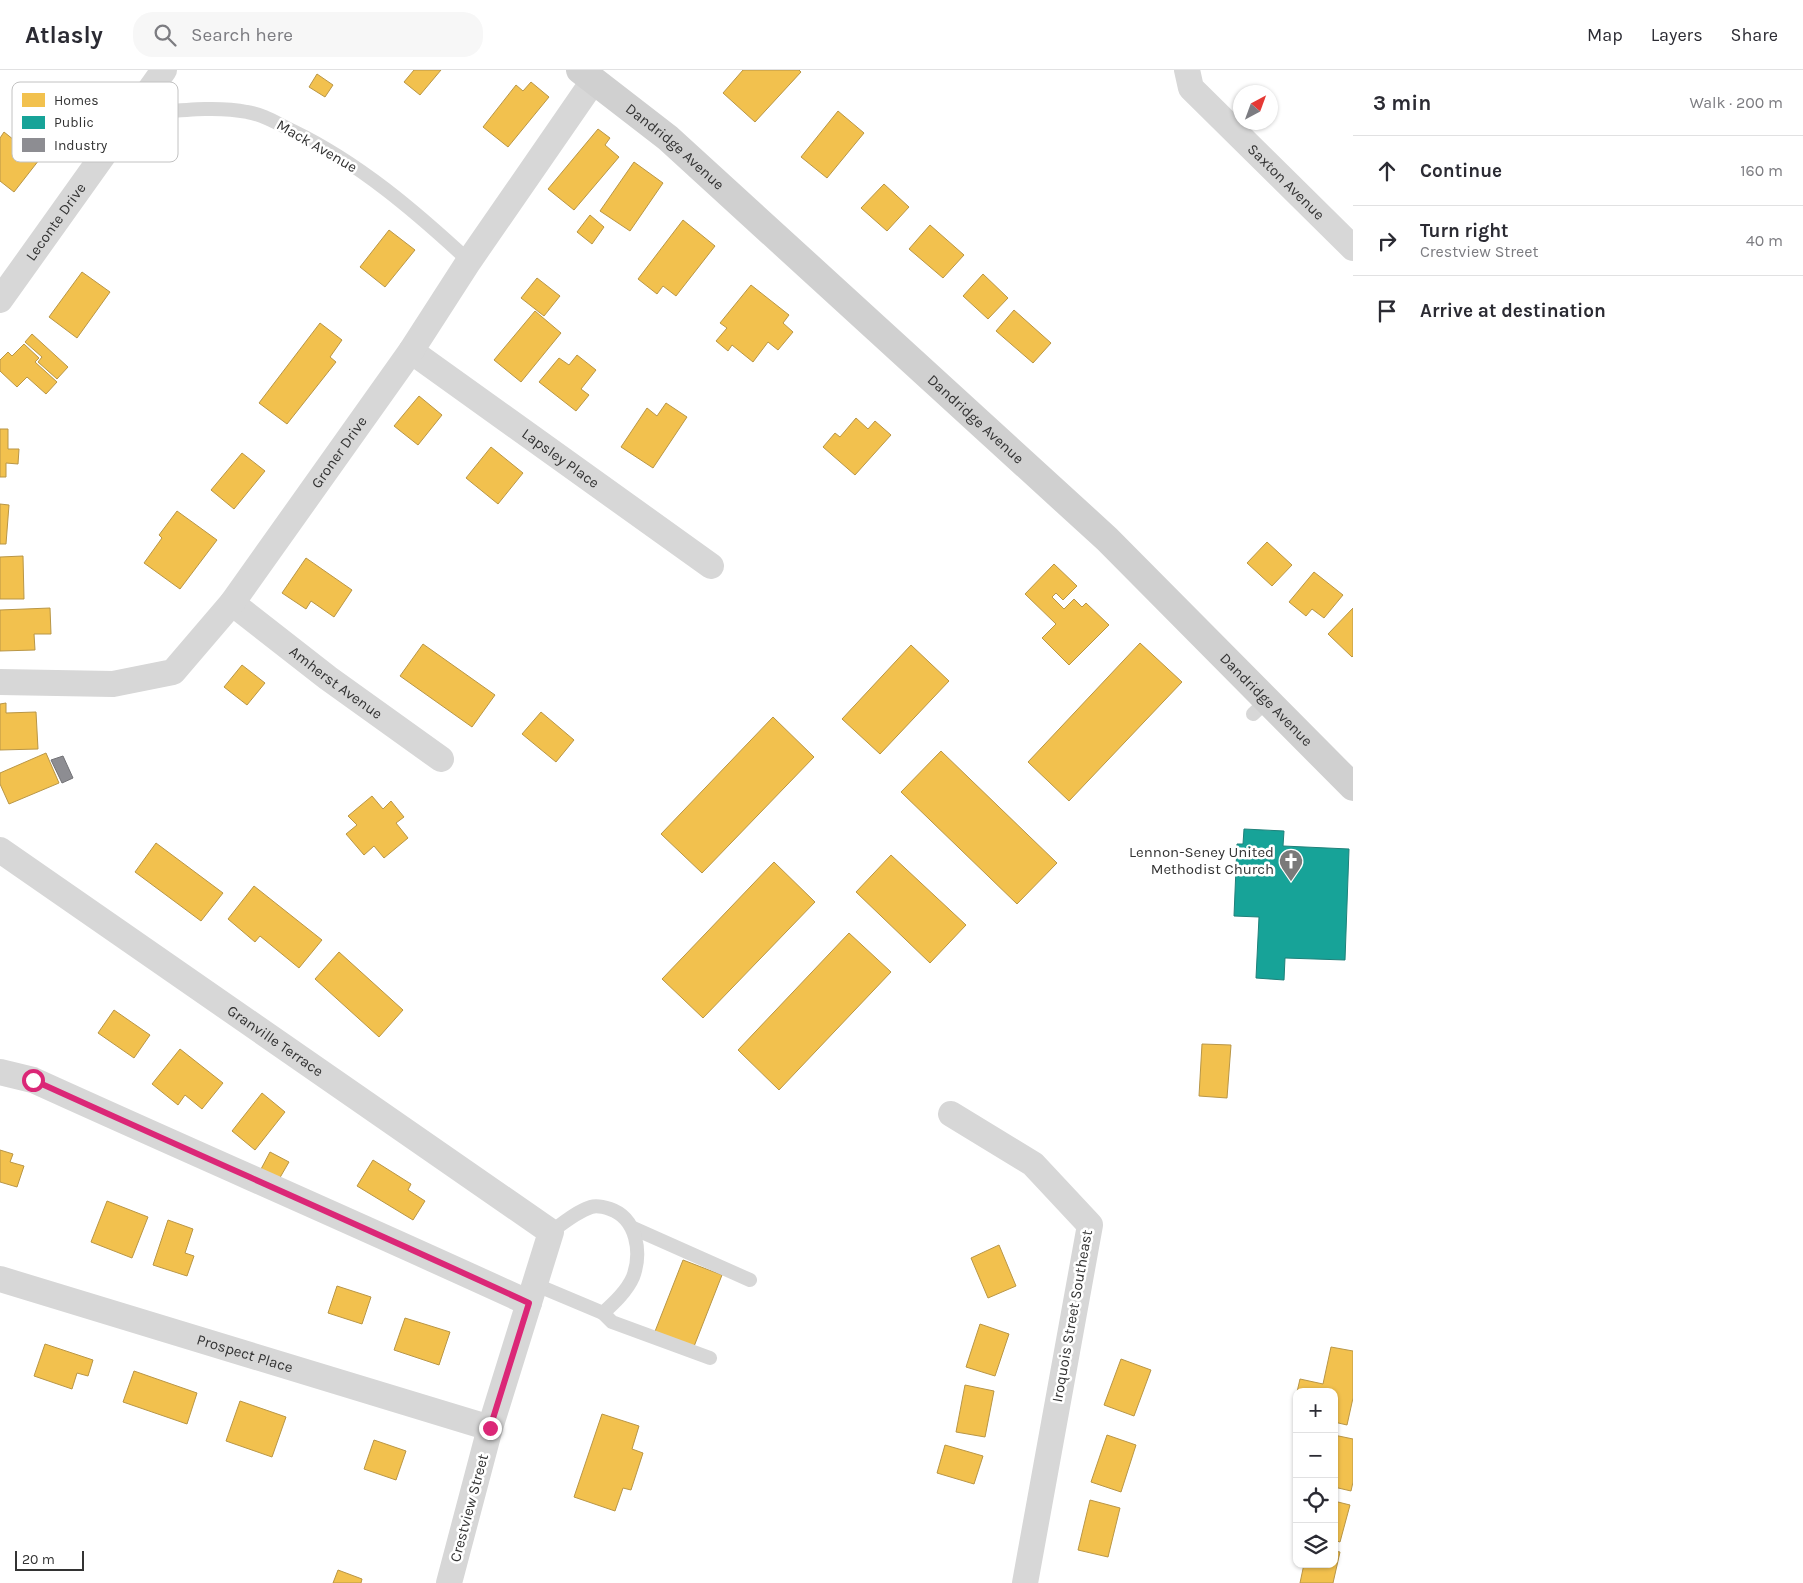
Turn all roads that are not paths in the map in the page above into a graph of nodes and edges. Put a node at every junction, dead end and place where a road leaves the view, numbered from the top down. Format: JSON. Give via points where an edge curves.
{"nodes":[{"id":1,"x":164,"y":70,"type":"edge"},
{"id":2,"x":1187,"y":70,"type":"edge"},
{"id":3,"x":587,"y":75,"type":"edge"},
{"id":4,"x":156,"y":82,"type":"edge"},
{"id":5,"x":178,"y":112,"type":"edge"},
{"id":6,"x":99,"y":162,"type":"edge"},
{"id":7,"x":1353,"y":248,"type":"edge"},
{"id":8,"x":469,"y":261,"type":"junction"},
{"id":9,"x":0,"y":300,"type":"edge"},
{"id":10,"x":411,"y":352,"type":"junction"},
{"id":11,"x":711,"y":566,"type":"dead end"},
{"id":12,"x":232,"y":603,"type":"junction"},
{"id":13,"x":0,"y":682,"type":"edge"},
{"id":14,"x":441,"y":759,"type":"dead end"},
{"id":15,"x":1353,"y":787,"type":"edge"},
{"id":16,"x":0,"y":850,"type":"edge"},
{"id":17,"x":0,"y":1072,"type":"edge"},
{"id":18,"x":951,"y":1114,"type":"dead end"},
{"id":19,"x":633,"y":1228,"type":"junction"},
{"id":20,"x":551,"y":1232,"type":"junction"},
{"id":21,"x":0,"y":1279,"type":"edge"},
{"id":22,"x":750,"y":1280,"type":"dead end"},
{"id":23,"x":532,"y":1293,"type":"junction"},
{"id":24,"x":603,"y":1313,"type":"junction"},
{"id":25,"x":710,"y":1358,"type":"dead end"},
{"id":26,"x":490,"y":1428,"type":"junction"},
{"id":27,"x":449,"y":1583,"type":"edge"},
{"id":28,"x":1025,"y":1583,"type":"edge"}],
"edges":[{"from":1,"to":4,"type":"street","name":"Leconte Drive"},
{"from":2,"to":7,"type":"street","name":"Saxton Avenue","via":[[1191,88]]},
{"from":3,"to":8,"type":"street","name":"Groner Drive"},
{"from":3,"to":15,"type":"street","name":"Dandridge Avenue","via":[[668,138],[1107,539],[1260,708]]},
{"from":5,"to":8,"type":"lane","name":"Mack Avenue","via":[[227,109],[271,120],[339,156],[380,184]]},
{"from":6,"to":9,"type":"street","name":"Leconte Drive"},
{"from":8,"to":10,"type":"street","name":"Groner Drive"},
{"from":10,"to":11,"type":"street","name":"Lapsley Place"},
{"from":10,"to":12,"type":"street","name":"Groner Drive"},
{"from":12,"to":13,"type":"street","name":"Groner Drive","via":[[172,672],[113,684]]},
{"from":12,"to":14,"type":"street","name":"Amherst Avenue","via":[[328,678]]},
{"from":16,"to":20,"type":"street","name":"Granville Terrace"},
{"from":17,"to":23,"type":"street","via":[[33,1080],[381,1235]]},
{"from":18,"to":28,"type":"street","name":"Iroquois Street Southeast","via":[[1033,1164],[1090,1225]]},
{"from":19,"to":20,"type":"lane","via":[[619,1212],[603,1206],[591,1207],[577,1214]]},
{"from":19,"to":22,"type":"lane"},
{"from":19,"to":24,"type":"lane","via":[[638,1255],[633,1278],[621,1296]]},
{"from":20,"to":23,"type":"street","name":"Crestview Street"},
{"from":21,"to":26,"type":"street","name":"Prospect Place"},
{"from":23,"to":24,"type":"lane"},
{"from":23,"to":26,"type":"street","name":"Crestview Street"},
{"from":24,"to":25,"type":"lane","via":[[612,1322]]},
{"from":26,"to":27,"type":"street","name":"Crestview Street"}]}
